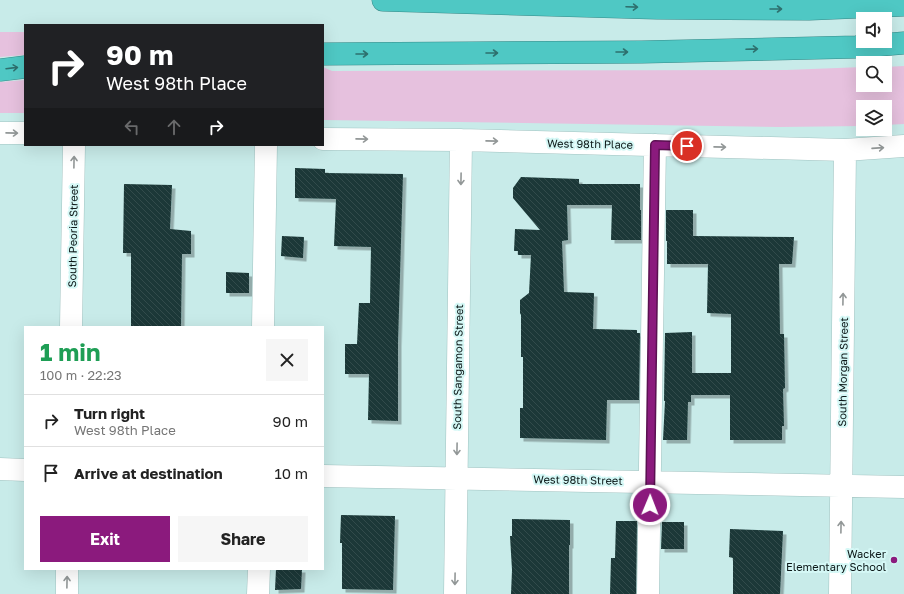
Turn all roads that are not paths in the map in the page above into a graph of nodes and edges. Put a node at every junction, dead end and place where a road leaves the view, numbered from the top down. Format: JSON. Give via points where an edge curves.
{"nodes":[{"id":1,"x":383,"y":0,"type":"edge"},
{"id":2,"x":904,"y":5,"type":"edge"},
{"id":3,"x":904,"y":43,"type":"edge"},
{"id":4,"x":324,"y":54,"type":"edge"},
{"id":5,"x":24,"y":67,"type":"edge"},
{"id":6,"x":0,"y":70,"type":"edge"},
{"id":7,"x":0,"y":133,"type":"edge"},
{"id":8,"x":24,"y":133,"type":"edge"},
{"id":9,"x":324,"y":139,"type":"edge"},
{"id":10,"x":461,"y":140,"type":"junction"},
{"id":11,"x":655,"y":145,"type":"junction"},
{"id":12,"x":74,"y":146,"type":"edge"},
{"id":13,"x":266,"y":146,"type":"edge"},
{"id":14,"x":904,"y":146,"type":"edge"},
{"id":15,"x":845,"y":150,"type":"junction"},
{"id":16,"x":72,"y":326,"type":"edge"},
{"id":17,"x":263,"y":326,"type":"edge"},
{"id":18,"x":0,"y":469,"type":"edge"},
{"id":19,"x":24,"y":470,"type":"edge"},
{"id":20,"x":324,"y":476,"type":"edge"},
{"id":21,"x":456,"y":478,"type":"junction"},
{"id":22,"x":650,"y":482,"type":"junction"},
{"id":23,"x":841,"y":486,"type":"junction"},
{"id":24,"x":904,"y":488,"type":"edge"},
{"id":25,"x":67,"y":570,"type":"edge"},
{"id":26,"x":259,"y":570,"type":"edge"},
{"id":27,"x":67,"y":594,"type":"edge"},
{"id":28,"x":258,"y":594,"type":"edge"},
{"id":29,"x":454,"y":594,"type":"edge"},
{"id":30,"x":648,"y":594,"type":"edge"},
{"id":31,"x":840,"y":594,"type":"edge"}],
"edges":[{"from":1,"to":2,"type":"highway","one_way":true,"via":[[657,8],[809,9]]},
{"from":4,"to":3,"type":"highway","one_way":true,"via":[[642,52],[856,47]]},
{"from":6,"to":5,"type":"highway","one_way":true},
{"from":7,"to":8,"type":"street","one_way":true},
{"from":9,"to":10,"type":"street","name":"West 98th Place","one_way":true},
{"from":10,"to":11,"type":"street","name":"West 98th Place","one_way":true},
{"from":10,"to":21,"type":"street","name":"South Sangamon Street","one_way":true},
{"from":11,"to":15,"type":"street","name":"West 98th Place","one_way":true},
{"from":11,"to":22,"type":"street"},
{"from":16,"to":12,"type":"street","name":"South Peoria Street","one_way":true},
{"from":13,"to":17,"type":"street"},
{"from":15,"to":14,"type":"street","name":"West 98th Place","one_way":true},
{"from":23,"to":15,"type":"street","name":"South Morgan Street","one_way":true},
{"from":18,"to":19,"type":"street"},
{"from":20,"to":21,"type":"street","name":"West 98th Street"},
{"from":21,"to":22,"type":"street","name":"West 98th Street"},
{"from":21,"to":29,"type":"street","name":"South Sangamon Street","one_way":true},
{"from":22,"to":23,"type":"street","name":"West 98th Street"},
{"from":22,"to":30,"type":"street"},
{"from":23,"to":24,"type":"street","name":"West 98th Street"},
{"from":31,"to":23,"type":"street","name":"South Morgan Street","one_way":true},
{"from":27,"to":25,"type":"street","one_way":true},
{"from":26,"to":28,"type":"street"}]}
